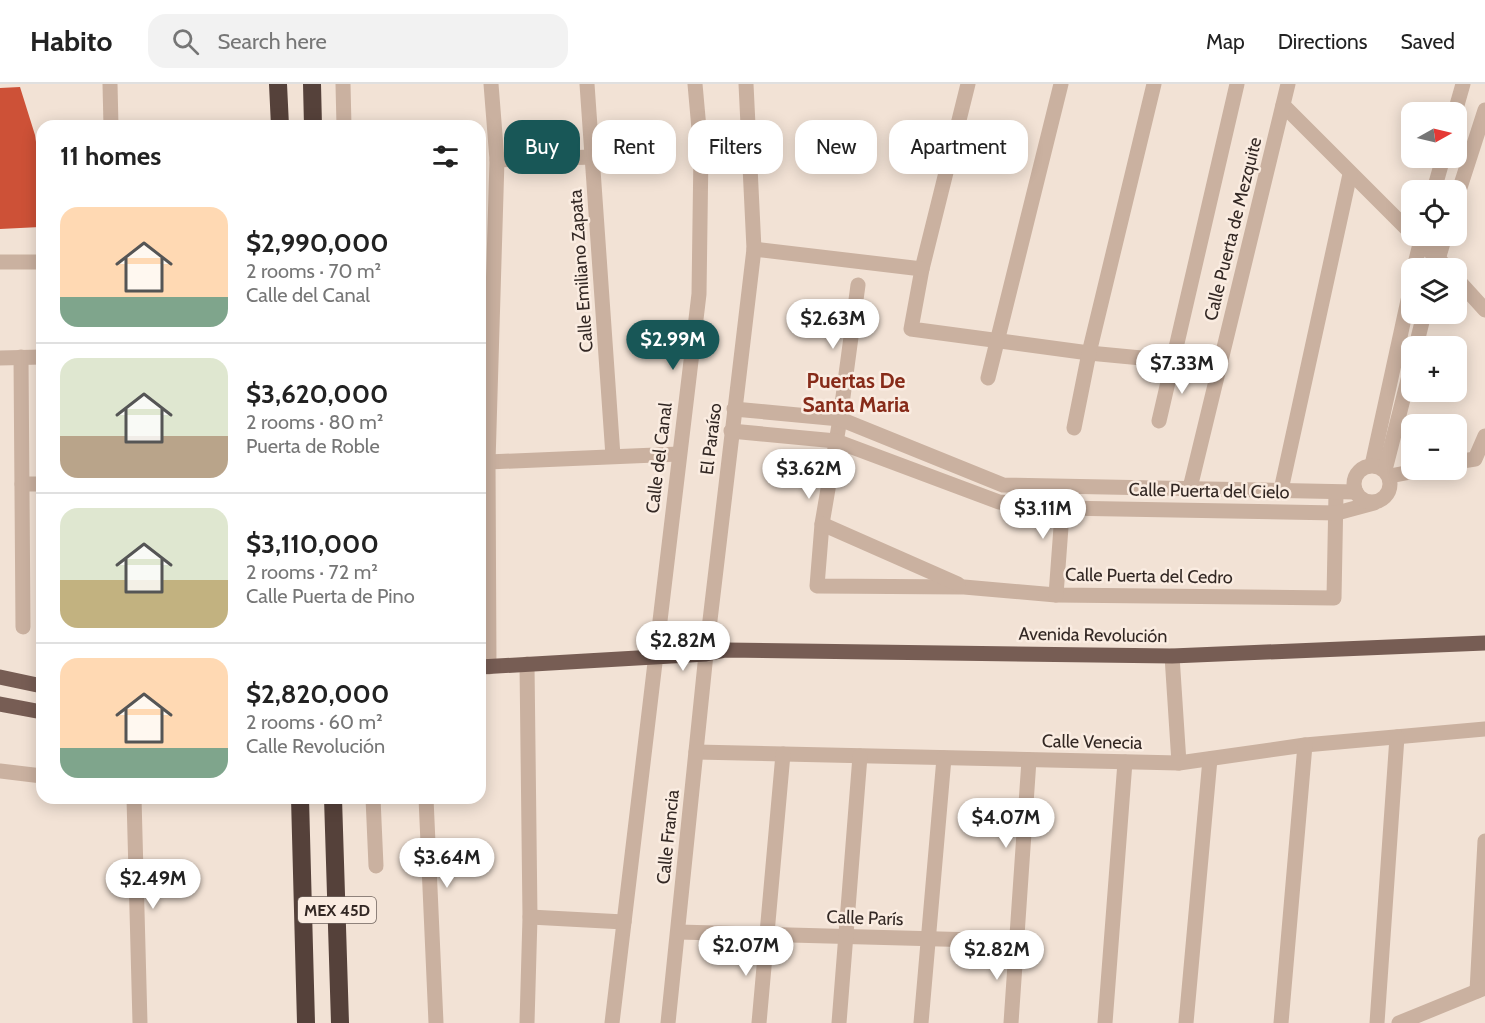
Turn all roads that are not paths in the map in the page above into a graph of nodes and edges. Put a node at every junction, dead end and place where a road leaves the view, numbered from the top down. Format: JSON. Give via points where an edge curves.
{"nodes":[{"id":1,"x":110,"y":84,"type":"edge"},
{"id":2,"x":278,"y":84,"type":"edge"},
{"id":3,"x":312,"y":84,"type":"edge"},
{"id":4,"x":343,"y":84,"type":"edge"},
{"id":5,"x":491,"y":84,"type":"edge"},
{"id":6,"x":587,"y":84,"type":"edge"},
{"id":7,"x":695,"y":84,"type":"edge"},
{"id":8,"x":746,"y":84,"type":"edge"},
{"id":9,"x":968,"y":84,"type":"edge"},
{"id":10,"x":1061,"y":84,"type":"edge"},
{"id":11,"x":1154,"y":84,"type":"edge"},
{"id":12,"x":1237,"y":84,"type":"edge"},
{"id":13,"x":1288,"y":84,"type":"edge"},
{"id":14,"x":1463,"y":84,"type":"edge"},
{"id":15,"x":1458,"y":102,"type":"edge"},
{"id":16,"x":1283,"y":105,"type":"junction"},
{"id":17,"x":1485,"y":110,"type":"edge"},
{"id":18,"x":111,"y":120,"type":"edge"},
{"id":19,"x":280,"y":120,"type":"edge"},
{"id":20,"x":313,"y":120,"type":"edge"},
{"id":21,"x":344,"y":120,"type":"edge"},
{"id":22,"x":592,"y":157,"type":"joint"},
{"id":23,"x":497,"y":160,"type":"junction"},
{"id":24,"x":593,"y":174,"type":"edge"},
{"id":25,"x":1350,"y":174,"type":"junction"},
{"id":26,"x":1462,"y":180,"type":"edge"},
{"id":27,"x":1401,"y":222,"type":"edge"},
{"id":28,"x":1424,"y":246,"type":"edge"},
{"id":29,"x":753,"y":249,"type":"junction"},
{"id":30,"x":1434,"y":258,"type":"edge"},
{"id":31,"x":0,"y":262,"type":"edge"},
{"id":32,"x":36,"y":262,"type":"edge"},
{"id":33,"x":922,"y":269,"type":"junction"},
{"id":34,"x":858,"y":285,"type":"dead end"},
{"id":35,"x":1467,"y":291,"type":"edge"},
{"id":36,"x":1485,"y":310,"type":"edge"},
{"id":37,"x":1405,"y":324,"type":"edge"},
{"id":38,"x":998,"y":341,"type":"junction"},
{"id":39,"x":1089,"y":353,"type":"junction"},
{"id":40,"x":21,"y":357,"type":"junction"},
{"id":41,"x":36,"y":357,"type":"edge"},
{"id":42,"x":0,"y":358,"type":"edge"},
{"id":43,"x":1173,"y":361,"type":"junction"},
{"id":44,"x":988,"y":378,"type":"dead end"},
{"id":45,"x":1401,"y":402,"type":"edge"},
{"id":46,"x":734,"y":409,"type":"junction"},
{"id":47,"x":840,"y":419,"type":"junction"},
{"id":48,"x":1159,"y":421,"type":"dead end"},
{"id":49,"x":1074,"y":428,"type":"dead end"},
{"id":50,"x":731,"y":431,"type":"junction"},
{"id":51,"x":1485,"y":436,"type":"edge"},
{"id":52,"x":836,"y":441,"type":"junction"},
{"id":53,"x":679,"y":454,"type":"junction"},
{"id":54,"x":613,"y":456,"type":"junction"},
{"id":55,"x":1467,"y":460,"type":"edge"},
{"id":56,"x":488,"y":462,"type":"junction"},
{"id":57,"x":1382,"y":470,"type":"junction"},
{"id":58,"x":1401,"y":470,"type":"edge"},
{"id":59,"x":22,"y":484,"type":"junction"},
{"id":60,"x":36,"y":484,"type":"edge"},
{"id":61,"x":1063,"y":488,"type":"junction"},
{"id":62,"x":1190,"y":488,"type":"junction"},
{"id":63,"x":1281,"y":490,"type":"junction"},
{"id":64,"x":1356,"y":492,"type":"junction"},
{"id":65,"x":1335,"y":493,"type":"junction"},
{"id":66,"x":1374,"y":503,"type":"junction"},
{"id":67,"x":1062,"y":508,"type":"junction"},
{"id":68,"x":1337,"y":513,"type":"junction"},
{"id":69,"x":822,"y":524,"type":"junction"},
{"id":70,"x":486,"y":564,"type":"edge"},
{"id":71,"x":964,"y":587,"type":"junction"},
{"id":72,"x":1056,"y":595,"type":"junction"},
{"id":73,"x":23,"y":627,"type":"dead end"},
{"id":74,"x":1485,"y":643,"type":"edge"},
{"id":75,"x":703,"y":655,"type":"junction"},
{"id":76,"x":1172,"y":656,"type":"junction"},
{"id":77,"x":660,"y":657,"type":"junction"},
{"id":78,"x":527,"y":664,"type":"junction"},
{"id":79,"x":486,"y":667,"type":"edge"},
{"id":80,"x":0,"y":677,"type":"edge"},
{"id":81,"x":36,"y":685,"type":"edge"},
{"id":82,"x":0,"y":704,"type":"edge"},
{"id":83,"x":36,"y":711,"type":"edge"},
{"id":84,"x":1485,"y":729,"type":"edge"},
{"id":85,"x":1397,"y":737,"type":"junction"},
{"id":86,"x":1305,"y":745,"type":"junction"},
{"id":87,"x":696,"y":752,"type":"junction"},
{"id":88,"x":783,"y":754,"type":"junction"},
{"id":89,"x":860,"y":756,"type":"junction"},
{"id":90,"x":944,"y":758,"type":"junction"},
{"id":91,"x":1210,"y":759,"type":"junction"},
{"id":92,"x":1029,"y":760,"type":"junction"},
{"id":93,"x":1125,"y":762,"type":"junction"},
{"id":94,"x":1179,"y":764,"type":"junction"},
{"id":95,"x":0,"y":771,"type":"edge"},
{"id":96,"x":36,"y":775,"type":"edge"},
{"id":97,"x":134,"y":804,"type":"edge"},
{"id":98,"x":300,"y":804,"type":"edge"},
{"id":99,"x":333,"y":804,"type":"edge"},
{"id":100,"x":373,"y":804,"type":"edge"},
{"id":101,"x":426,"y":804,"type":"edge"},
{"id":102,"x":1485,"y":841,"type":"edge"},
{"id":103,"x":375,"y":866,"type":"dead end"},
{"id":104,"x":530,"y":917,"type":"junction"},
{"id":105,"x":624,"y":922,"type":"junction"},
{"id":106,"x":678,"y":932,"type":"junction"},
{"id":107,"x":766,"y":934,"type":"junction"},
{"id":108,"x":846,"y":937,"type":"junction"},
{"id":109,"x":928,"y":939,"type":"junction"},
{"id":110,"x":1015,"y":941,"type":"junction"},
{"id":111,"x":1481,"y":990,"type":"edge"},
{"id":112,"x":1422,"y":1018,"type":"edge"},
{"id":113,"x":140,"y":1023,"type":"edge"},
{"id":114,"x":306,"y":1023,"type":"edge"},
{"id":115,"x":340,"y":1023,"type":"edge"},
{"id":116,"x":436,"y":1023,"type":"edge"},
{"id":117,"x":527,"y":1023,"type":"edge"},
{"id":118,"x":612,"y":1023,"type":"edge"},
{"id":119,"x":668,"y":1023,"type":"edge"},
{"id":120,"x":759,"y":1023,"type":"edge"},
{"id":121,"x":839,"y":1023,"type":"edge"},
{"id":122,"x":921,"y":1023,"type":"edge"},
{"id":123,"x":1011,"y":1023,"type":"edge"},
{"id":124,"x":1105,"y":1023,"type":"edge"},
{"id":125,"x":1186,"y":1023,"type":"edge"},
{"id":126,"x":1281,"y":1023,"type":"edge"},
{"id":127,"x":1377,"y":1023,"type":"edge"},
{"id":128,"x":1399,"y":1023,"type":"edge"}],
"edges":[{"from":1,"to":18,"type":"street"},
{"from":2,"to":19,"type":"highway"},
{"from":3,"to":20,"type":"highway"},
{"from":4,"to":21,"type":"street"},
{"from":5,"to":23,"type":"street"},
{"from":6,"to":22,"type":"street","name":"Calle Emiliano Zapata"},
{"from":7,"to":53,"type":"street","name":"Calle del Canal","via":[[701,151],[699,294]]},
{"from":8,"to":29,"type":"street","name":"El Paraíso"},
{"from":9,"to":33,"type":"street"},
{"from":10,"to":38,"type":"street"},
{"from":11,"to":39,"type":"street"},
{"from":12,"to":43,"type":"street"},
{"from":13,"to":16,"type":"street","name":"Calle Puerta de Mezquite"},
{"from":14,"to":15,"type":"street"},
{"from":16,"to":25,"type":"street"},
{"from":16,"to":62,"type":"street","name":"Calle Puerta de Mezquite"},
{"from":17,"to":26,"type":"street"},
{"from":22,"to":23,"type":"street"},
{"from":23,"to":56,"type":"street"},
{"from":24,"to":54,"type":"street","name":"Calle Emiliano Zapata"},
{"from":25,"to":27,"type":"street"},
{"from":25,"to":63,"type":"street"},
{"from":28,"to":30,"type":"street"},
{"from":29,"to":33,"type":"street"},
{"from":29,"to":46,"type":"street","name":"El Paraíso"},
{"from":31,"to":32,"type":"street"},
{"from":33,"to":38,"type":"street","via":[[911,329]]},
{"from":34,"to":47,"type":"street"},
{"from":35,"to":36,"type":"street"},
{"from":37,"to":57,"type":"street"},
{"from":38,"to":39,"type":"street"},
{"from":38,"to":44,"type":"street"},
{"from":39,"to":43,"type":"street"},
{"from":39,"to":49,"type":"street"},
{"from":40,"to":41,"type":"street"},
{"from":40,"to":42,"type":"street"},
{"from":40,"to":59,"type":"street"},
{"from":43,"to":48,"type":"street"},
{"from":45,"to":57,"type":"street"},
{"from":46,"to":47,"type":"street","name":"Calle Puerta del Cielo"},
{"from":46,"to":50,"type":"street","name":"El Paraíso"},
{"from":47,"to":52,"type":"street"},
{"from":47,"to":61,"type":"street","name":"Calle Puerta del Cielo","via":[[1003,485]]},
{"from":50,"to":52,"type":"street","name":"Calle Puerta del Cielo"},
{"from":50,"to":75,"type":"street","name":"El Paraíso"},
{"from":51,"to":55,"type":"street","via":[[1475,459]]},
{"from":52,"to":67,"type":"street","name":"Calle Puerta del Cielo","via":[[999,502]]},
{"from":52,"to":69,"type":"street"},
{"from":53,"to":54,"type":"street"},
{"from":53,"to":77,"type":"street","name":"Calle del Canal"},
{"from":54,"to":56,"type":"street"},
{"from":56,"to":70,"type":"street"},
{"from":57,"to":58,"type":"street"},
{"from":57,"to":64,"type":"street","via":[[1363,468],[1356,474]]},
{"from":57,"to":66,"type":"street","via":[[1388,493]]},
{"from":59,"to":60,"type":"street"},
{"from":59,"to":73,"type":"street"},
{"from":61,"to":62,"type":"street","name":"Calle Puerta del Cielo"},
{"from":61,"to":67,"type":"street"},
{"from":62,"to":63,"type":"street","name":"Calle Puerta del Cielo"},
{"from":63,"to":65,"type":"street","name":"Calle Puerta del Cielo"},
{"from":64,"to":65,"type":"street","name":"Calle Puerta del Cielo"},
{"from":64,"to":66,"type":"street","via":[[1363,500]]},
{"from":65,"to":68,"type":"street"},
{"from":66,"to":68,"type":"street","name":"Calle Puerta del Cielo"},
{"from":67,"to":68,"type":"street","name":"Calle Puerta del Cielo"},
{"from":67,"to":72,"type":"street"},
{"from":68,"to":72,"type":"street","name":"Calle Puerta del Cedro","via":[[1334,598]]},
{"from":69,"to":71,"type":"street","name":"Calle Puerta del Cedro"},
{"from":69,"to":71,"type":"street","name":"Calle Puerta del Cedro","via":[[817,586]]},
{"from":71,"to":72,"type":"street","name":"Calle Puerta del Cedro"},
{"from":74,"to":76,"type":"main road","name":"Avenida Revolución"},
{"from":75,"to":76,"type":"main road","name":"Avenida Revolución","via":[[726,650]]},
{"from":75,"to":77,"type":"main road","name":"Avenida Revolución"},
{"from":75,"to":87,"type":"street","name":"Calle Francia"},
{"from":76,"to":94,"type":"street"},
{"from":77,"to":78,"type":"main road","name":"Avenida Revolución"},
{"from":77,"to":105,"type":"street","name":"Calle Francia"},
{"from":78,"to":79,"type":"main road","name":"Avenida Revolución"},
{"from":78,"to":104,"type":"street"},
{"from":80,"to":81,"type":"main road"},
{"from":82,"to":83,"type":"main road"},
{"from":84,"to":85,"type":"street","name":"Calle Venecia"},
{"from":85,"to":86,"type":"street","name":"Calle Venecia"},
{"from":85,"to":127,"type":"street"},
{"from":86,"to":91,"type":"street","name":"Calle Venecia"},
{"from":86,"to":126,"type":"street"},
{"from":87,"to":88,"type":"street","name":"Calle Venecia"},
{"from":87,"to":106,"type":"street","name":"Calle Francia"},
{"from":88,"to":89,"type":"street","name":"Calle Venecia"},
{"from":88,"to":107,"type":"street"},
{"from":89,"to":90,"type":"street","name":"Calle Venecia"},
{"from":89,"to":108,"type":"street"},
{"from":90,"to":92,"type":"street","name":"Calle Venecia"},
{"from":90,"to":109,"type":"street"},
{"from":91,"to":94,"type":"street","name":"Calle Venecia"},
{"from":91,"to":125,"type":"street"},
{"from":92,"to":93,"type":"street","name":"Calle Venecia"},
{"from":92,"to":110,"type":"street"},
{"from":93,"to":94,"type":"street","name":"Calle Venecia"},
{"from":93,"to":124,"type":"street"},
{"from":95,"to":96,"type":"street"},
{"from":97,"to":113,"type":"street"},
{"from":98,"to":114,"type":"highway","number":"MEX 45D"},
{"from":99,"to":115,"type":"highway","number":"MEX 45D"},
{"from":100,"to":103,"type":"street"},
{"from":101,"to":116,"type":"street"},
{"from":102,"to":111,"type":"street"},
{"from":104,"to":105,"type":"street"},
{"from":104,"to":117,"type":"street"},
{"from":105,"to":118,"type":"street","name":"Calle Francia"},
{"from":106,"to":107,"type":"street","name":"Calle París"},
{"from":106,"to":119,"type":"street","name":"Calle Francia"},
{"from":107,"to":108,"type":"street","name":"Calle París"},
{"from":107,"to":120,"type":"street"},
{"from":108,"to":109,"type":"street","name":"Calle París"},
{"from":108,"to":121,"type":"street"},
{"from":109,"to":110,"type":"street","name":"Calle París"},
{"from":109,"to":122,"type":"street"},
{"from":110,"to":123,"type":"street"},
{"from":111,"to":112,"type":"street"},
{"from":112,"to":128,"type":"street"}]}
